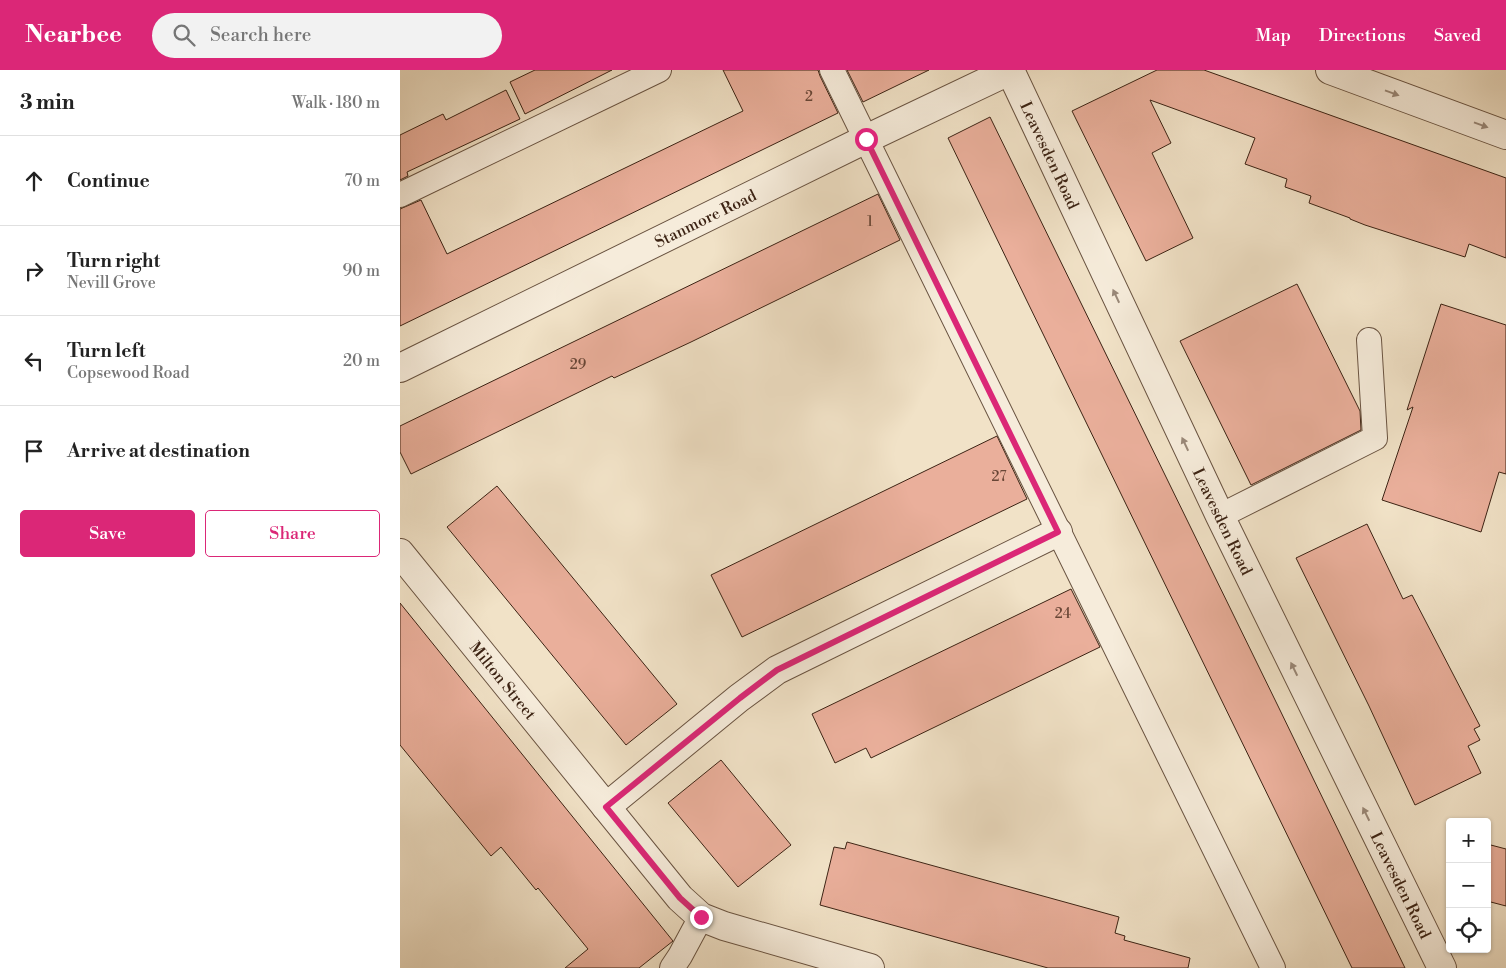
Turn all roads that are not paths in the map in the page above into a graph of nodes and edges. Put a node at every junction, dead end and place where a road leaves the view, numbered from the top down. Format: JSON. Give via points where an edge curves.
{"nodes":[{"id":1,"x":658,"y":70,"type":"edge"},
{"id":2,"x":832,"y":70,"type":"edge"},
{"id":3,"x":1010,"y":70,"type":"edge"},
{"id":4,"x":1330,"y":70,"type":"edge"},
{"id":5,"x":1506,"y":135,"type":"edge"},
{"id":6,"x":866,"y":139,"type":"junction"},
{"id":7,"x":400,"y":195,"type":"edge"},
{"id":8,"x":1369,"y":340,"type":"dead end"},
{"id":9,"x":400,"y":368,"type":"edge"},
{"id":10,"x":1220,"y":516,"type":"junction"},
{"id":11,"x":1058,"y":532,"type":"junction"},
{"id":12,"x":400,"y":553,"type":"edge"},
{"id":13,"x":606,"y":807,"type":"junction"},
{"id":14,"x":701,"y":917,"type":"junction"},
{"id":15,"x":672,"y":968,"type":"edge"},
{"id":16,"x":870,"y":968,"type":"edge"},
{"id":17,"x":1273,"y":968,"type":"edge"},
{"id":18,"x":1442,"y":968,"type":"edge"}],
"edges":[{"from":1,"to":7,"type":"lane"},
{"from":2,"to":6,"type":"lane"},
{"from":3,"to":6,"type":"street","name":"Stanmore Road"},
{"from":10,"to":3,"type":"street","name":"Leavesden Road","one_way":true},
{"from":4,"to":5,"type":"street","one_way":true},
{"from":6,"to":9,"type":"street","name":"Stanmore Road"},
{"from":6,"to":11,"type":"lane"},
{"from":8,"to":10,"type":"lane","via":[[1375,438]]},
{"from":18,"to":10,"type":"street","name":"Leavesden Road","one_way":true},
{"from":11,"to":13,"type":"street","via":[[777,670]]},
{"from":11,"to":17,"type":"lane"},
{"from":12,"to":13,"type":"street","name":"Milton Street"},
{"from":13,"to":14,"type":"street","name":"Milton Street","via":[[680,898]]},
{"from":14,"to":15,"type":"lane"},
{"from":14,"to":16,"type":"street"}]}
